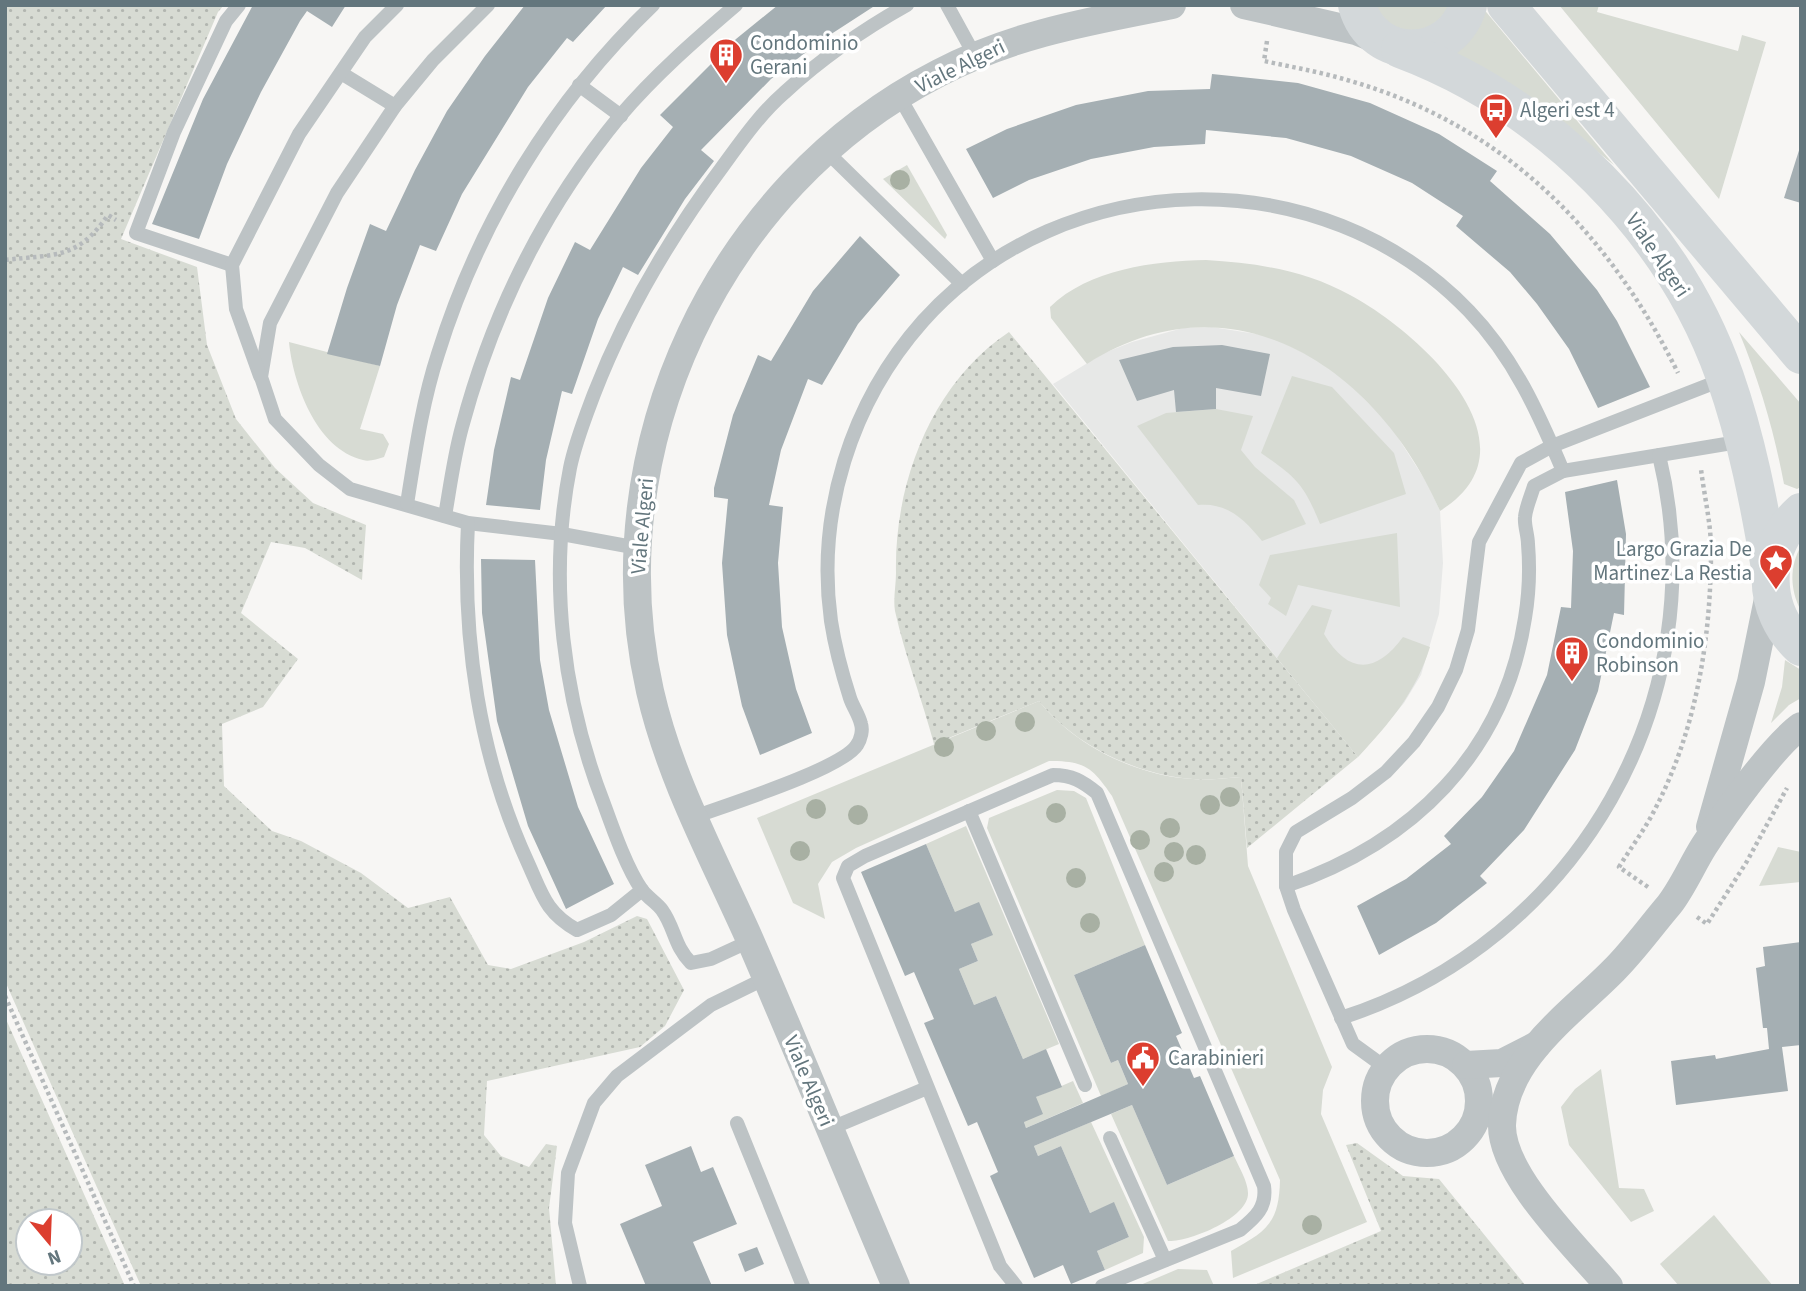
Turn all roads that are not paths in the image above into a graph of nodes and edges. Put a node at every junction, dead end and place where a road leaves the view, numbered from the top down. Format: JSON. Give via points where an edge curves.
{"nodes":[{"id":1,"x":240,"y":5,"type":"edge"},
{"id":2,"x":397,"y":5,"type":"edge"},
{"id":3,"x":488,"y":5,"type":"edge"},
{"id":4,"x":653,"y":5,"type":"edge"},
{"id":5,"x":736,"y":5,"type":"edge"},
{"id":6,"x":907,"y":5,"type":"edge"},
{"id":7,"x":947,"y":5,"type":"edge"},
{"id":8,"x":1172,"y":5,"type":"edge"},
{"id":9,"x":1244,"y":5,"type":"edge"},
{"id":10,"x":1357,"y":5,"type":"edge"},
{"id":11,"x":1468,"y":5,"type":"edge"},
{"id":12,"x":1506,"y":5,"type":"edge"},
{"id":13,"x":1393,"y":46,"type":"junction"},
{"id":14,"x":975,"y":56,"type":"junction"},
{"id":15,"x":341,"y":73,"type":"junction"},
{"id":16,"x":579,"y":85,"type":"junction"},
{"id":17,"x":899,"y":96,"type":"junction"},
{"id":18,"x":395,"y":106,"type":"junction"},
{"id":19,"x":621,"y":116,"type":"junction"},
{"id":20,"x":826,"y":152,"type":"junction"},
{"id":21,"x":993,"y":261,"type":"junction"},
{"id":22,"x":232,"y":265,"type":"junction"},
{"id":23,"x":962,"y":284,"type":"junction"},
{"id":24,"x":1801,"y":355,"type":"edge"},
{"id":25,"x":261,"y":377,"type":"junction"},
{"id":26,"x":1725,"y":379,"type":"junction"},
{"id":27,"x":1744,"y":441,"type":"junction"},
{"id":28,"x":1552,"y":446,"type":"junction"},
{"id":29,"x":1659,"y":455,"type":"junction"},
{"id":30,"x":1563,"y":471,"type":"junction"},
{"id":31,"x":407,"y":504,"type":"junction"},
{"id":32,"x":1801,"y":512,"type":"edge"},
{"id":33,"x":445,"y":516,"type":"junction"},
{"id":34,"x":468,"y":523,"type":"junction"},
{"id":35,"x":562,"y":534,"type":"junction"},
{"id":36,"x":638,"y":548,"type":"junction"},
{"id":37,"x":1770,"y":577,"type":"junction"},
{"id":38,"x":1801,"y":647,"type":"edge"},
{"id":39,"x":1801,"y":726,"type":"edge"},
{"id":40,"x":970,"y":811,"type":"junction"},
{"id":41,"x":694,"y":817,"type":"junction"},
{"id":42,"x":1706,"y":844,"type":"junction"},
{"id":43,"x":1286,"y":887,"type":"junction"},
{"id":44,"x":642,"y":890,"type":"junction"},
{"id":45,"x":750,"y":941,"type":"junction"},
{"id":46,"x":766,"y":978,"type":"junction"},
{"id":47,"x":1341,"y":1018,"type":"junction"},
{"id":48,"x":1537,"y":1045,"type":"junction"},
{"id":49,"x":1466,"y":1065,"type":"junction"},
{"id":50,"x":1386,"y":1068,"type":"junction"},
{"id":51,"x":1085,"y":1085,"type":"dead end"},
{"id":52,"x":927,"y":1088,"type":"junction"},
{"id":53,"x":737,"y":1123,"type":"dead end"},
{"id":54,"x":829,"y":1129,"type":"junction"},
{"id":55,"x":1469,"y":1133,"type":"junction"},
{"id":56,"x":1110,"y":1138,"type":"dead end"},
{"id":57,"x":1506,"y":1154,"type":"junction"},
{"id":58,"x":1165,"y":1260,"type":"junction"},
{"id":59,"x":580,"y":1286,"type":"edge"},
{"id":60,"x":803,"y":1286,"type":"edge"},
{"id":61,"x":895,"y":1286,"type":"edge"},
{"id":62,"x":1016,"y":1286,"type":"edge"},
{"id":63,"x":1102,"y":1286,"type":"edge"},
{"id":64,"x":1609,"y":1286,"type":"edge"}],
"edges":[{"from":1,"to":22,"type":"lane","via":[[226,22],[174,132],[136,233]]},
{"from":2,"to":15,"type":"lane","via":[[365,37]]},
{"from":3,"to":18,"type":"lane"},
{"from":4,"to":16,"type":"lane"},
{"from":5,"to":19,"type":"lane","via":[[680,53]]},
{"from":6,"to":35,"type":"lane","via":[[830,55],[783,93],[758,119],[676,231],[630,310],[583,424],[570,468]]},
{"from":7,"to":14,"type":"lane"},
{"from":8,"to":14,"type":"street","name":"Viale Algeri","via":[[1055,27]]},
{"from":9,"to":13,"type":"street","via":[[1356,31]]},
{"from":10,"to":13,"type":"street","via":[[1364,22]]},
{"from":11,"to":13,"type":"street","via":[[1457,30],[1446,40],[1431,47]]},
{"from":12,"to":24,"type":"street","name":"Viale Algeri"},
{"from":13,"to":26,"type":"street","name":"Viale Algeri","via":[[1459,75],[1507,104],[1603,183],[1641,227],[1680,284]]},
{"from":14,"to":17,"type":"street","name":"Viale Algeri"},
{"from":15,"to":18,"type":"lane"},
{"from":15,"to":22,"type":"lane","via":[[299,134]]},
{"from":16,"to":19,"type":"lane"},
{"from":16,"to":31,"type":"lane","via":[[515,180],[463,283],[437,354],[418,429]]},
{"from":17,"to":20,"type":"street","name":"Viale Algeri"},
{"from":17,"to":21,"type":"lane"},
{"from":18,"to":25,"type":"lane","via":[[337,193],[270,323]]},
{"from":19,"to":33,"type":"lane","via":[[568,187],[529,253],[487,345],[461,429]]},
{"from":20,"to":23,"type":"lane"},
{"from":20,"to":36,"type":"street","name":"Viale Algeri","via":[[792,184],[744,242],[699,314],[654,434]]},
{"from":21,"to":23,"type":"lane"},
{"from":21,"to":28,"type":"lane","via":[[1065,223],[1144,202],[1226,198],[1306,212],[1381,243],[1426,273],[1467,309],[1517,372]]},
{"from":22,"to":25,"type":"lane","via":[[236,309]]},
{"from":23,"to":41,"type":"lane","via":[[922,322],[889,365],[857,425],[836,490],[828,543],[828,598],[844,678],[863,728],[856,746],[836,763]]},
{"from":25,"to":31,"type":"lane","via":[[275,419],[319,466],[350,489]]},
{"from":26,"to":27,"type":"street","name":"Viale Algeri"},
{"from":26,"to":28,"type":"lane"},
{"from":27,"to":29,"type":"lane"},
{"from":27,"to":37,"type":"street","name":"Viale Algeri","via":[[1758,488]]},
{"from":28,"to":30,"type":"lane"},
{"from":28,"to":43,"type":"lane","via":[[1521,463],[1479,542],[1468,630],[1438,707],[1386,772],[1296,832],[1286,852]]},
{"from":29,"to":30,"type":"lane"},
{"from":29,"to":47,"type":"lane","via":[[1673,554],[1668,638],[1652,708],[1608,806],[1560,874],[1491,940],[1399,997]]},
{"from":30,"to":43,"type":"lane","via":[[1534,486],[1525,518],[1529,567],[1521,641],[1506,689],[1471,755],[1439,794],[1382,842],[1338,867]]},
{"from":31,"to":33,"type":"lane"},
{"from":32,"to":37,"type":"street","via":[[1784,529]]},
{"from":33,"to":34,"type":"lane"},
{"from":34,"to":35,"type":"lane"},
{"from":34,"to":44,"type":"lane","via":[[468,630],[485,734],[518,842],[542,894],[555,918],[577,930],[611,915]]},
{"from":35,"to":36,"type":"lane"},
{"from":35,"to":44,"type":"lane","via":[[562,621],[571,699],[584,754]]},
{"from":36,"to":41,"type":"street","name":"Viale Algeri","via":[[638,604],[649,688],[670,760]]},
{"from":37,"to":38,"type":"street","name":"Viale Algeri","via":[[1781,623]]},
{"from":37,"to":42,"type":"street","via":[[1751,682]]},
{"from":39,"to":42,"type":"street","via":[[1774,753]]},
{"from":40,"to":51,"type":"lane"},
{"from":40,"to":52,"type":"lane","via":[[865,856],[848,866],[843,878]]},
{"from":40,"to":58,"type":"lane","via":[[1053,775],[1083,781],[1097,793],[1264,1186],[1266,1200],[1256,1218],[1240,1230]]},
{"from":41,"to":45,"type":"street","name":"Viale Algeri"},
{"from":42,"to":48,"type":"street","via":[[1671,901],[1616,968]]},
{"from":43,"to":47,"type":"lane"},
{"from":44,"to":45,"type":"lane","via":[[663,911],[679,951],[691,963]]},
{"from":45,"to":46,"type":"street","name":"Viale Algeri"},
{"from":46,"to":54,"type":"street","name":"Viale Algeri"},
{"from":46,"to":59,"type":"lane","via":[[711,1005],[617,1076],[594,1103],[568,1173],[565,1223]]},
{"from":47,"to":50,"type":"lane","via":[[1353,1044]]},
{"from":48,"to":49,"type":"street","via":[[1502,1063]]},
{"from":48,"to":57,"type":"street","via":[[1511,1086],[1506,1103],[1502,1125]]},
{"from":49,"to":50,"type":"street","via":[[1452,1054],[1426,1049],[1399,1056]]},
{"from":49,"to":55,"type":"street","via":[[1480,1099],[1478,1117]]},
{"from":50,"to":55,"type":"street","via":[[1378,1082],[1376,1115],[1394,1142],[1426,1154],[1442,1152]]},
{"from":52,"to":54,"type":"lane"},
{"from":52,"to":62,"type":"lane","via":[[1000,1266]]},
{"from":53,"to":60,"type":"lane"},
{"from":54,"to":61,"type":"street","name":"Viale Algeri"},
{"from":55,"to":57,"type":"street"},
{"from":56,"to":58,"type":"lane"},
{"from":57,"to":64,"type":"street","via":[[1524,1185]]},
{"from":58,"to":63,"type":"lane"}]}
